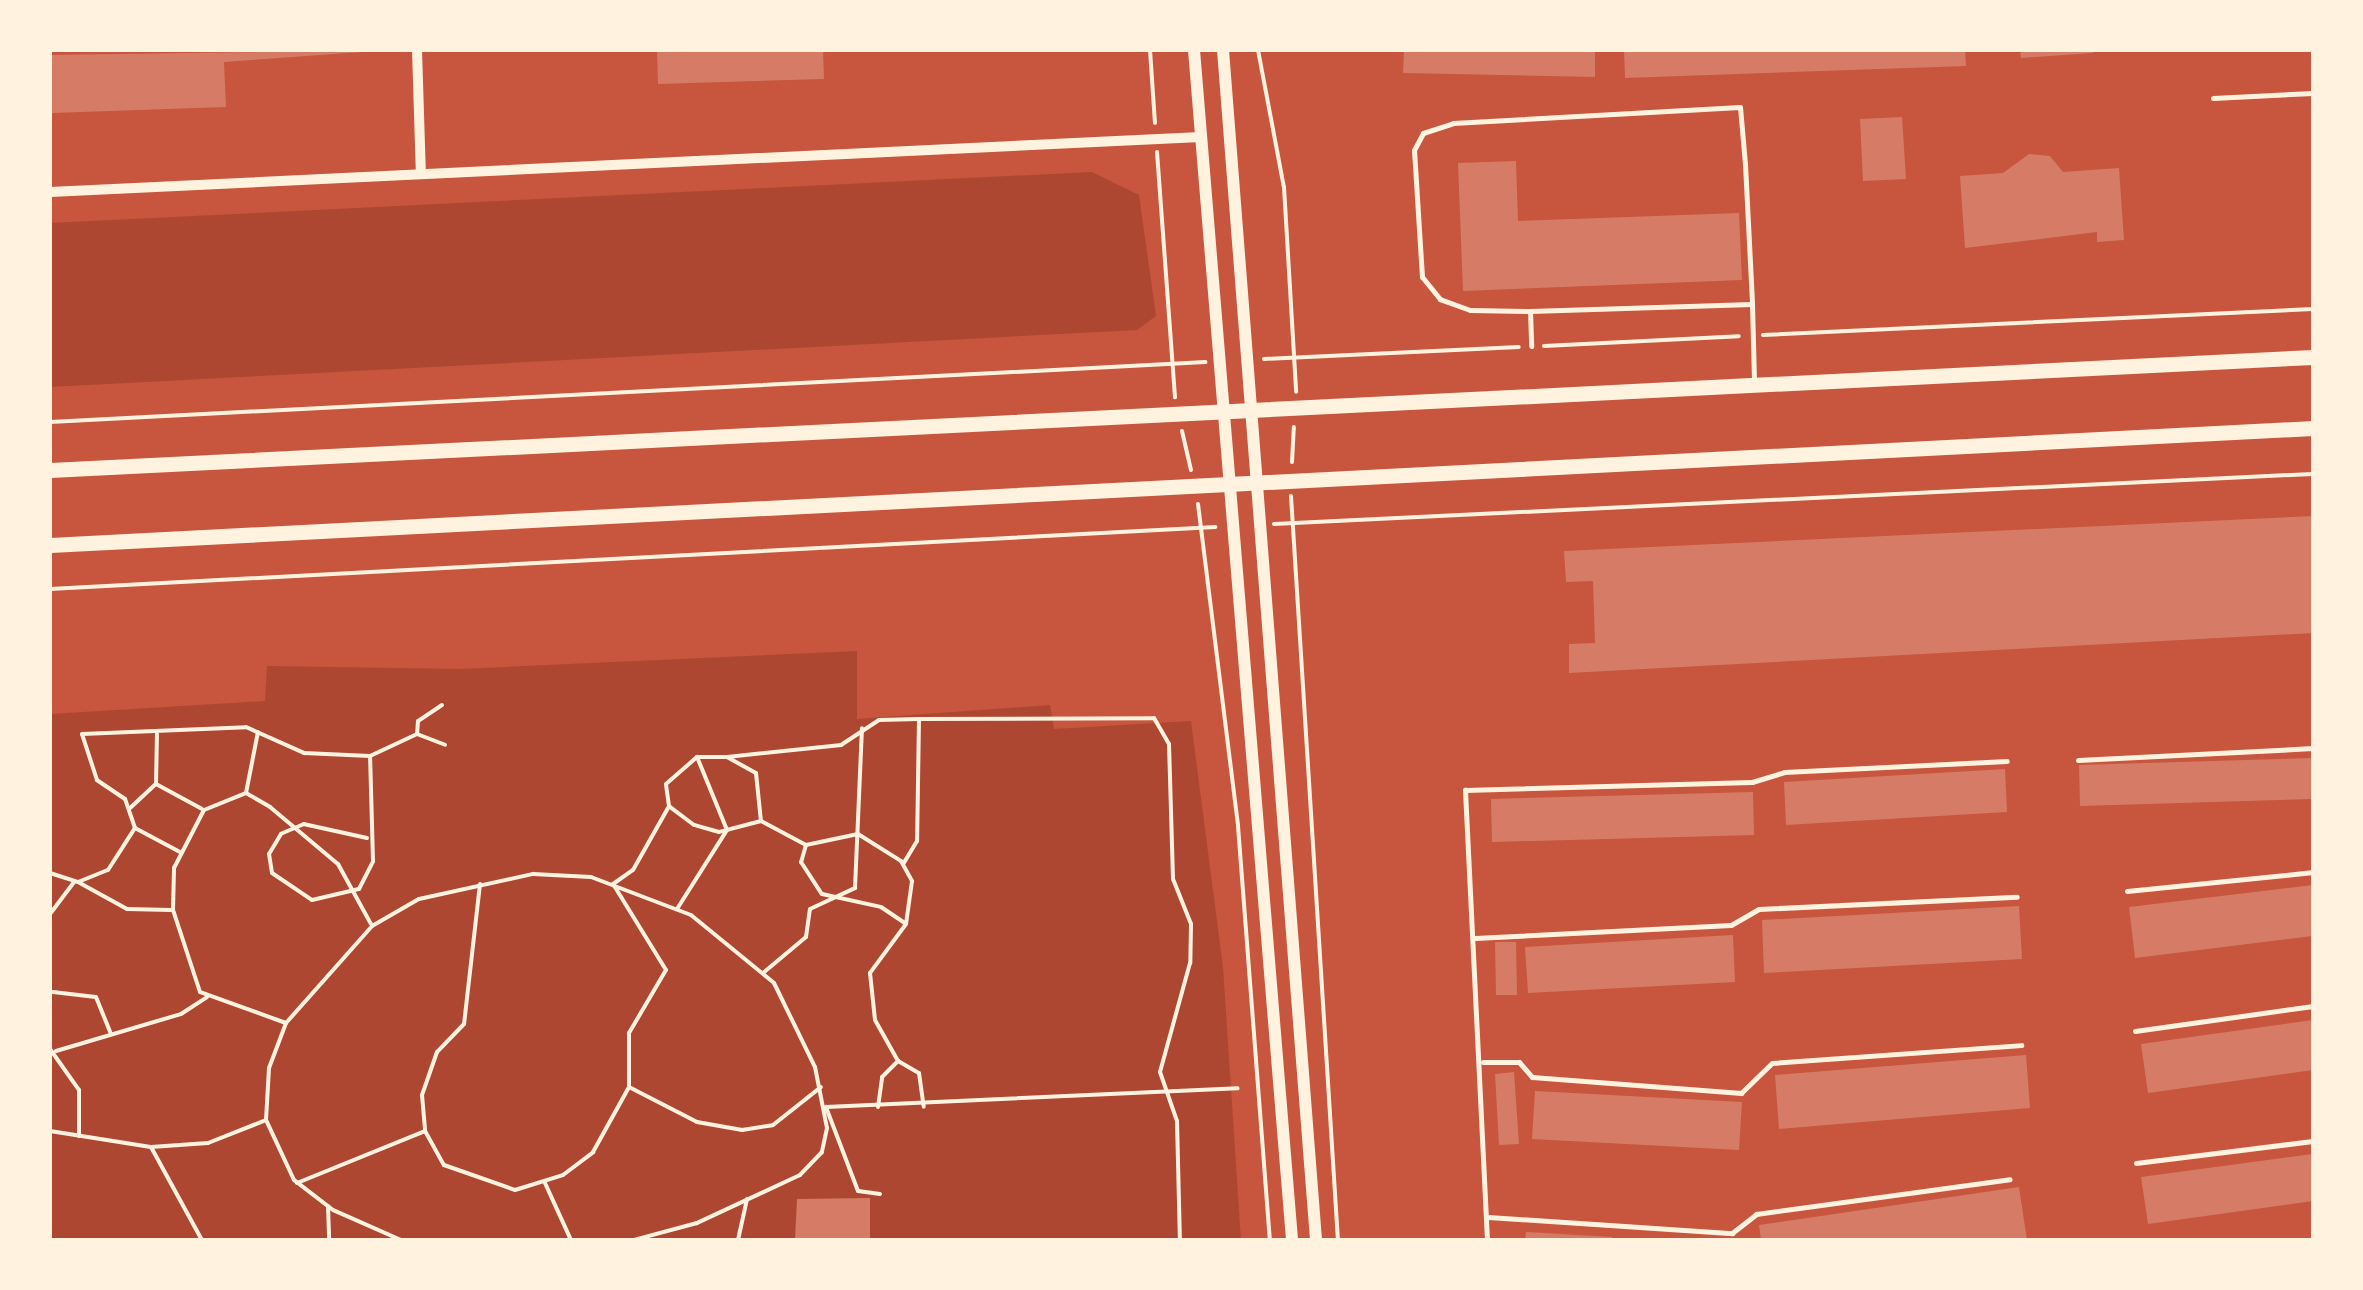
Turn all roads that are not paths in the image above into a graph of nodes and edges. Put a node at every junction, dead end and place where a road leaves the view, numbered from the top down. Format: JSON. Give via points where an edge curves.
{"nodes":[{"id":1,"x":416,"y":50,"type":"edge"},
{"id":2,"x":1194,"y":50,"type":"edge"},
{"id":3,"x":1223,"y":50,"type":"edge"},
{"id":4,"x":2313,"y":93,"type":"edge"},
{"id":5,"x":2213,"y":98,"type":"dead end"},
{"id":6,"x":1201,"y":137,"type":"junction"},
{"id":7,"x":421,"y":174,"type":"junction"},
{"id":8,"x":50,"y":192,"type":"edge"},
{"id":9,"x":1752,"y":304,"type":"junction"},
{"id":10,"x":1530,"y":312,"type":"junction"},
{"id":11,"x":1531,"y":346,"type":"road end"},
{"id":12,"x":2313,"y":358,"type":"edge"},
{"id":13,"x":1754,"y":384,"type":"junction"},
{"id":14,"x":1251,"y":407,"type":"junction"},
{"id":15,"x":1224,"y":409,"type":"junction"},
{"id":16,"x":2313,"y":428,"type":"edge"},
{"id":17,"x":50,"y":470,"type":"edge"},
{"id":18,"x":1256,"y":480,"type":"junction"},
{"id":19,"x":1230,"y":481,"type":"junction"},
{"id":20,"x":50,"y":544,"type":"edge"},
{"id":21,"x":2313,"y":748,"type":"edge"},
{"id":22,"x":2078,"y":760,"type":"dead end"},
{"id":23,"x":2008,"y":761,"type":"dead end"},
{"id":24,"x":2313,"y":872,"type":"edge"},
{"id":25,"x":2126,"y":891,"type":"dead end"},
{"id":26,"x":2017,"y":897,"type":"dead end"},
{"id":27,"x":1475,"y":938,"type":"junction"},
{"id":28,"x":2313,"y":1006,"type":"edge"},
{"id":29,"x":2135,"y":1031,"type":"dead end"},
{"id":30,"x":2021,"y":1044,"type":"dead end"},
{"id":31,"x":1483,"y":1062,"type":"junction"},
{"id":32,"x":2313,"y":1141,"type":"edge"},
{"id":33,"x":2136,"y":1164,"type":"dead end"},
{"id":34,"x":2010,"y":1178,"type":"dead end"},
{"id":35,"x":1487,"y":1216,"type":"junction"},
{"id":36,"x":1292,"y":1240,"type":"edge"},
{"id":37,"x":1316,"y":1240,"type":"edge"},
{"id":38,"x":1487,"y":1240,"type":"edge"}],
"edges":[{"from":1,"to":7,"type":"street"},
{"from":2,"to":6,"type":"street"},
{"from":3,"to":14,"type":"street"},
{"from":4,"to":5,"type":"lane"},
{"from":6,"to":7,"type":"street"},
{"from":6,"to":15,"type":"street"},
{"from":7,"to":8,"type":"street"},
{"from":9,"to":10,"type":"lane"},
{"from":9,"to":10,"type":"lane","via":[[1740,106],[1453,123],[1422,134],[1414,150],[1422,277],[1440,299],[1470,310]]},
{"from":9,"to":13,"type":"lane"},
{"from":10,"to":11,"type":"lane"},
{"from":12,"to":13,"type":"main road"},
{"from":13,"to":14,"type":"main road"},
{"from":14,"to":15,"type":"main road"},
{"from":14,"to":18,"type":"street"},
{"from":15,"to":17,"type":"main road"},
{"from":15,"to":19,"type":"street"},
{"from":16,"to":18,"type":"main road"},
{"from":18,"to":19,"type":"main road"},
{"from":18,"to":37,"type":"street"},
{"from":19,"to":20,"type":"main road"},
{"from":19,"to":36,"type":"street"},
{"from":21,"to":22,"type":"lane"},
{"from":23,"to":27,"type":"lane","via":[[1784,772],[1752,782],[1465,790]]},
{"from":24,"to":25,"type":"lane"},
{"from":26,"to":27,"type":"lane","via":[[1759,909],[1731,924]]},
{"from":27,"to":31,"type":"lane"},
{"from":28,"to":29,"type":"lane"},
{"from":30,"to":31,"type":"lane","via":[[1772,1062],[1741,1093],[1532,1077],[1519,1062]]},
{"from":31,"to":35,"type":"lane"},
{"from":32,"to":33,"type":"lane"},
{"from":34,"to":35,"type":"lane","via":[[1756,1214],[1732,1233]]},
{"from":35,"to":38,"type":"lane"}]}
